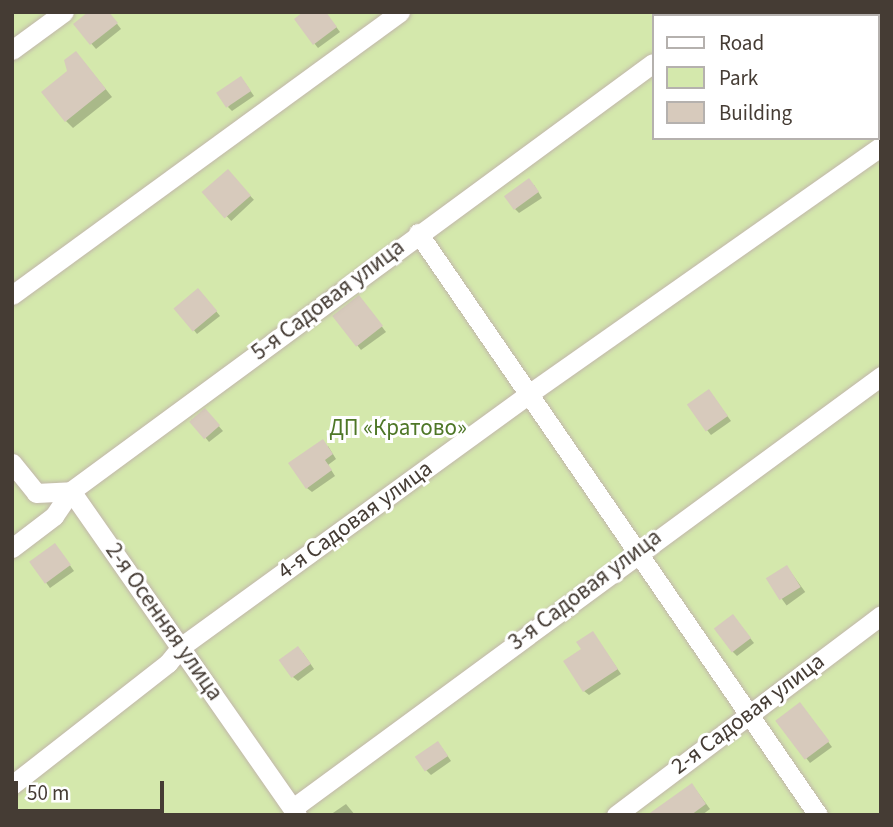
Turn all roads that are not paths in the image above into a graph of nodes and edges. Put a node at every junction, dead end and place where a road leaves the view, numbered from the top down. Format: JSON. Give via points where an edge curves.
{"nodes":[{"id":1,"x":64,"y":12,"type":"edge"},
{"id":2,"x":400,"y":12,"type":"edge"},
{"id":3,"x":12,"y":50,"type":"edge"},
{"id":4,"x":652,"y":64,"type":"edge"},
{"id":5,"x":881,"y":146,"type":"edge"},
{"id":6,"x":418,"y":233,"type":"junction"},
{"id":7,"x":12,"y":295,"type":"edge"},
{"id":8,"x":881,"y":376,"type":"edge"},
{"id":9,"x":530,"y":393,"type":"junction"},
{"id":10,"x":12,"y":463,"type":"edge"},
{"id":11,"x":71,"y":491,"type":"junction"},
{"id":12,"x":12,"y":548,"type":"edge"},
{"id":13,"x":639,"y":550,"type":"junction"},
{"id":14,"x":881,"y":615,"type":"edge"},
{"id":15,"x":182,"y":646,"type":"junction"},
{"id":16,"x":750,"y":712,"type":"junction"},
{"id":17,"x":12,"y":785,"type":"edge"},
{"id":18,"x":295,"y":811,"type":"edge"},
{"id":19,"x":616,"y":815,"type":"edge"},
{"id":20,"x":818,"y":815,"type":"edge"}],
"edges":[{"from":1,"to":3,"type":"street"},
{"from":2,"to":7,"type":"street"},
{"from":4,"to":6,"type":"street","name":"5-я Садовая улица"},
{"from":5,"to":9,"type":"street","name":"4-я Садовая улица"},
{"from":6,"to":9,"type":"street"},
{"from":6,"to":11,"type":"street","name":"5-я Садовая улица"},
{"from":8,"to":13,"type":"street","name":"3-я Садовая улица"},
{"from":9,"to":13,"type":"street"},
{"from":9,"to":15,"type":"street","name":"4-я Садовая улица"},
{"from":10,"to":11,"type":"street","via":[[36,493]]},
{"from":11,"to":12,"type":"street","name":"5-я Садовая улица","via":[[54,516]]},
{"from":11,"to":15,"type":"street","name":"2-я Осенняя улица"},
{"from":13,"to":16,"type":"street"},
{"from":13,"to":18,"type":"street","name":"3-я Садовая улица"},
{"from":14,"to":16,"type":"street","name":"2-я Садовая улица"},
{"from":15,"to":17,"type":"street","name":"4-я Садовая улица","via":[[168,663]]},
{"from":15,"to":18,"type":"street","name":"2-я Осенняя улица"},
{"from":16,"to":19,"type":"street","name":"2-я Садовая улица"},
{"from":16,"to":20,"type":"street"}]}
